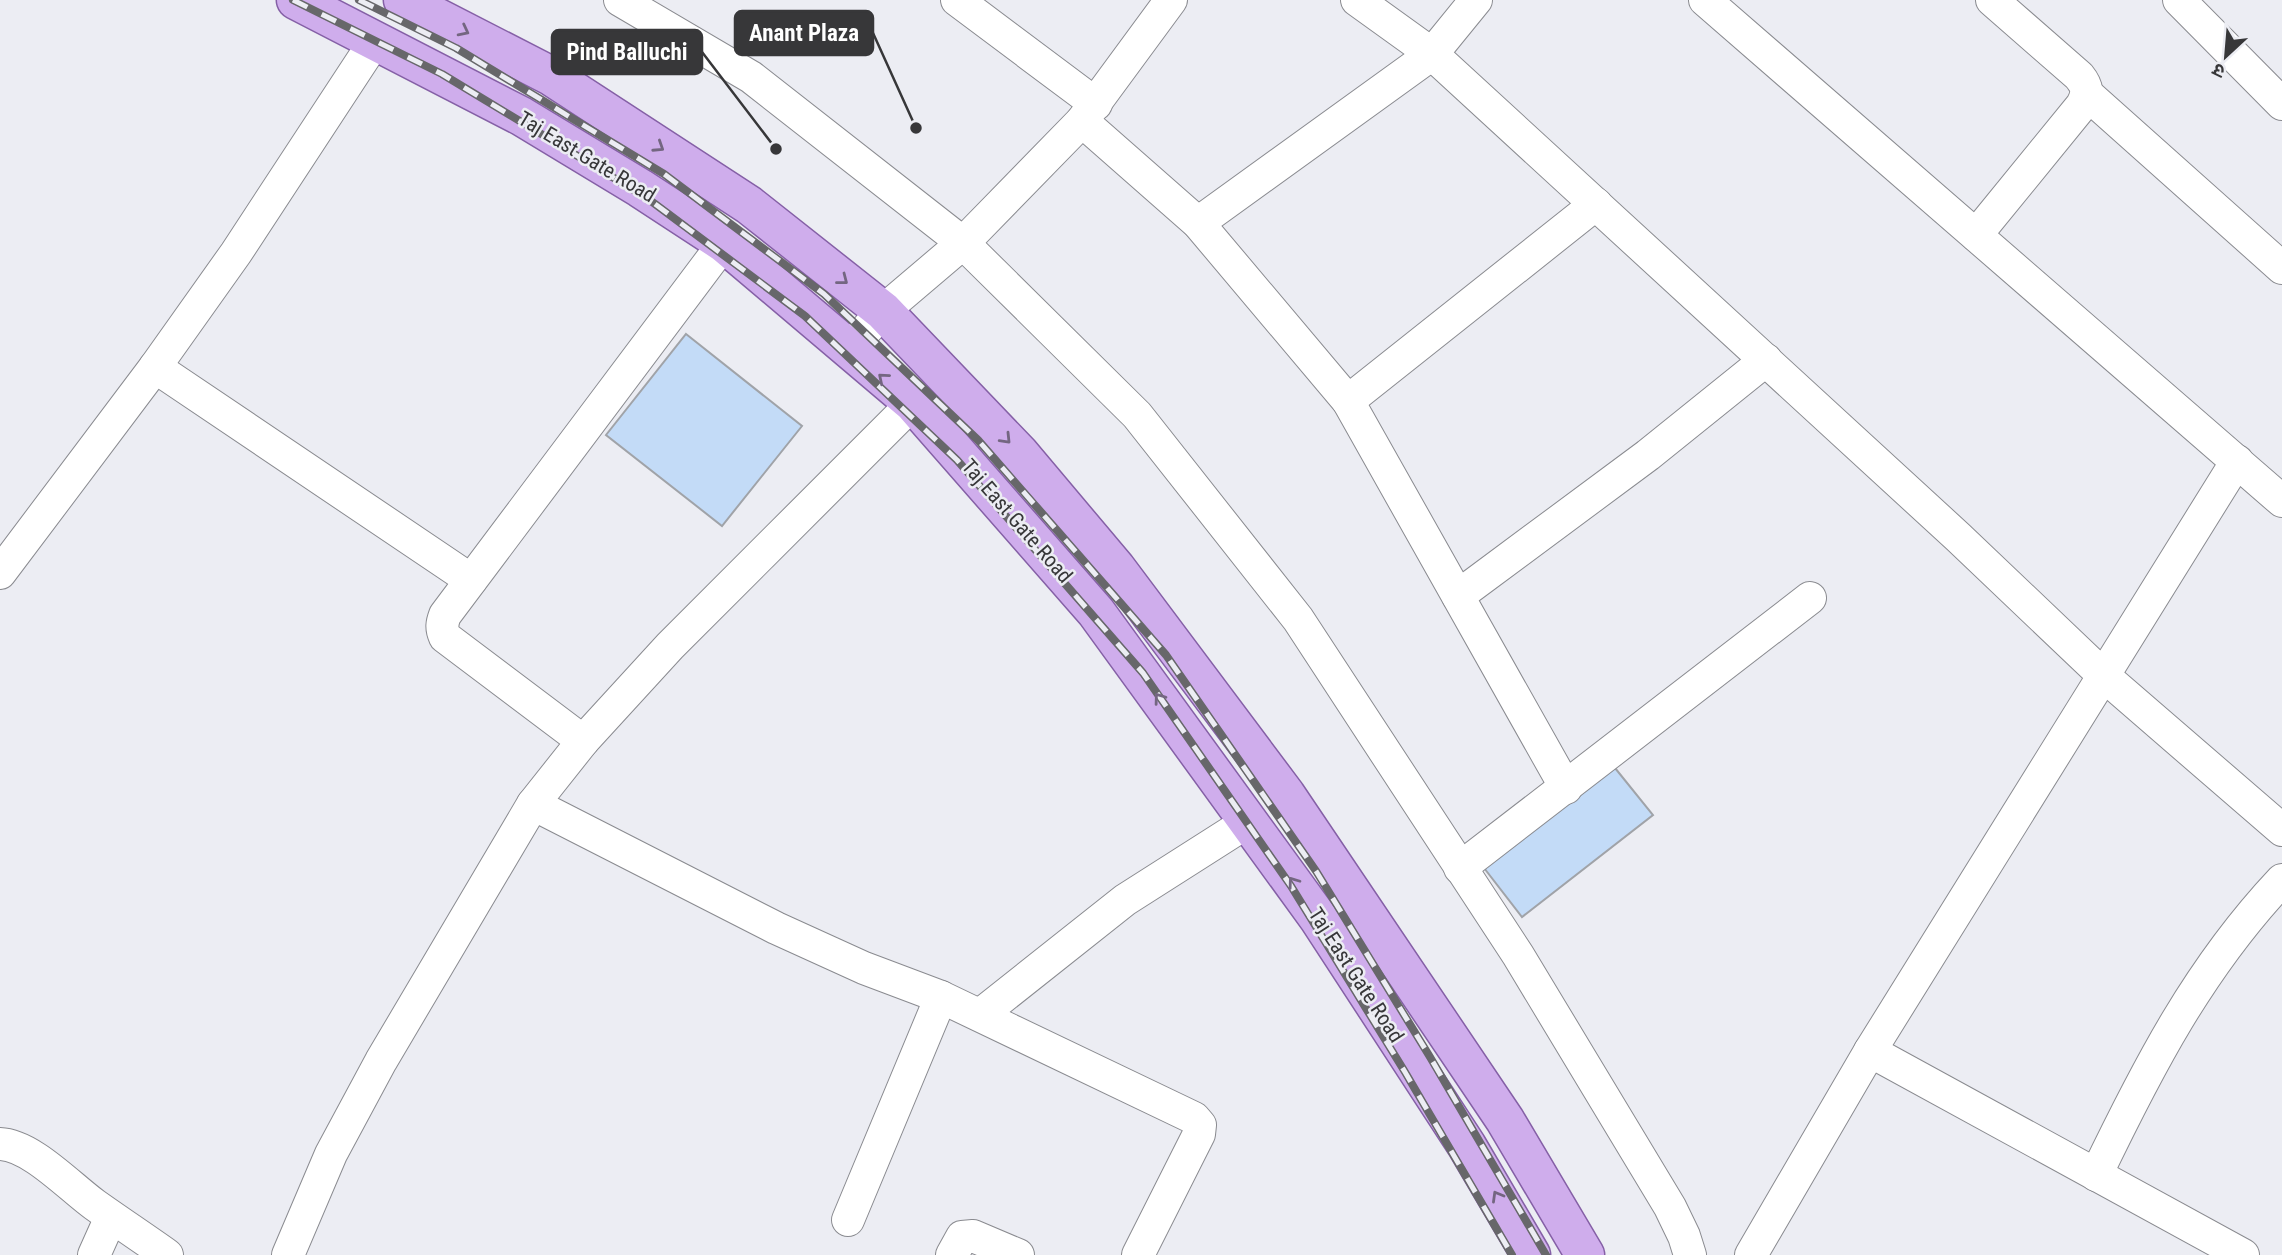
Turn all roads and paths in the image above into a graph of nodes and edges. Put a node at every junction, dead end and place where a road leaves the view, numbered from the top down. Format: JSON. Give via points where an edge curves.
{"nodes":[{"id":1,"x":296,"y":0,"type":"edge"},
{"id":2,"x":403,"y":0,"type":"edge"},
{"id":3,"x":620,"y":0,"type":"edge"},
{"id":4,"x":957,"y":0,"type":"edge"},
{"id":5,"x":1171,"y":0,"type":"edge"},
{"id":6,"x":1357,"y":0,"type":"edge"},
{"id":7,"x":1476,"y":0,"type":"edge"},
{"id":8,"x":1705,"y":0,"type":"edge"},
{"id":9,"x":1993,"y":0,"type":"edge"},
{"id":10,"x":2179,"y":0,"type":"edge"},
{"id":11,"x":375,"y":41,"type":"junction"},
{"id":12,"x":1432,"y":54,"type":"junction"},
{"id":13,"x":2087,"y":94,"type":"junction"},
{"id":14,"x":2282,"y":104,"type":"edge"},
{"id":15,"x":1089,"y":112,"type":"junction"},
{"id":16,"x":1596,"y":204,"type":"junction"},
{"id":17,"x":1198,"y":223,"type":"junction"},
{"id":18,"x":1976,"y":235,"type":"junction"},
{"id":19,"x":724,"y":243,"type":"junction"},
{"id":20,"x":963,"y":243,"type":"junction"},
{"id":21,"x":2282,"y":268,"type":"edge"},
{"id":22,"x":883,"y":312,"type":"junction"},
{"id":23,"x":849,"y":349,"type":"junction"},
{"id":24,"x":1766,"y":360,"type":"junction"},
{"id":25,"x":155,"y":367,"type":"junction"},
{"id":26,"x":1348,"y":401,"type":"junction"},
{"id":27,"x":913,"y":403,"type":"junction"},
{"id":28,"x":2236,"y":461,"type":"junction"},
{"id":29,"x":2282,"y":501,"type":"edge"},
{"id":30,"x":0,"y":573,"type":"edge"},
{"id":31,"x":471,"y":580,"type":"junction"},
{"id":32,"x":1458,"y":596,"type":"junction"},
{"id":33,"x":1810,"y":598,"type":"dead end"},
{"id":34,"x":2104,"y":676,"type":"junction"},
{"id":35,"x":583,"y":741,"type":"junction"},
{"id":36,"x":1566,"y":788,"type":"junction"},
{"id":37,"x":533,"y":804,"type":"junction"},
{"id":38,"x":1249,"y":821,"type":"junction"},
{"id":39,"x":2282,"y":831,"type":"edge"},
{"id":40,"x":1460,"y":868,"type":"junction"},
{"id":41,"x":2282,"y":880,"type":"edge"},
{"id":42,"x":941,"y":997,"type":"junction"},
{"id":43,"x":980,"y":1015,"type":"junction"},
{"id":44,"x":1870,"y":1051,"type":"junction"},
{"id":45,"x":0,"y":1143,"type":"edge"},
{"id":46,"x":2096,"y":1175,"type":"junction"},
{"id":47,"x":111,"y":1217,"type":"junction"},
{"id":48,"x":848,"y":1220,"type":"dead end"},
{"id":49,"x":94,"y":1255,"type":"edge"},
{"id":50,"x":167,"y":1255,"type":"edge"},
{"id":51,"x":288,"y":1255,"type":"edge"},
{"id":52,"x":952,"y":1255,"type":"edge"},
{"id":53,"x":1018,"y":1255,"type":"edge"},
{"id":54,"x":1138,"y":1255,"type":"edge"},
{"id":55,"x":1531,"y":1255,"type":"edge"},
{"id":56,"x":1586,"y":1255,"type":"edge"},
{"id":57,"x":1690,"y":1255,"type":"edge"},
{"id":58,"x":1751,"y":1255,"type":"edge"},
{"id":59,"x":2243,"y":1255,"type":"edge"}],
"edges":[{"from":1,"to":11,"type":"main road","name":"Taj East Gate Road"},
{"from":2,"to":22,"type":"main road","one_way":true,"via":[[551,76],[749,205]]},
{"from":3,"to":20,"type":"street","via":[[751,77]]},
{"from":4,"to":15,"type":"street"},
{"from":5,"to":15,"type":"street"},
{"from":6,"to":12,"type":"street"},
{"from":7,"to":12,"type":"street"},
{"from":8,"to":18,"type":"street"},
{"from":9,"to":13,"type":"street","via":[[2079,76]]},
{"from":10,"to":14,"type":"street"},
{"from":11,"to":19,"type":"main road","name":"Taj East Gate Road","via":[[521,116]]},
{"from":11,"to":25,"type":"street"},
{"from":12,"to":16,"type":"street"},
{"from":12,"to":17,"type":"street"},
{"from":13,"to":18,"type":"street"},
{"from":13,"to":21,"type":"street"},
{"from":15,"to":17,"type":"street"},
{"from":15,"to":20,"type":"street"},
{"from":16,"to":24,"type":"street"},
{"from":16,"to":26,"type":"street"},
{"from":17,"to":26,"type":"street"},
{"from":18,"to":28,"type":"street"},
{"from":19,"to":23,"type":"main road","name":"Taj East Gate Road"},
{"from":19,"to":31,"type":"street"},
{"from":20,"to":22,"type":"street"},
{"from":20,"to":40,"type":"street","via":[[1154,436],[1298,620]]},
{"from":22,"to":23,"type":"street"},
{"from":22,"to":56,"type":"main road","one_way":true,"via":[[1020,454],[1116,568],[1278,784],[1505,1120]]},
{"from":27,"to":23,"type":"main road","name":"Taj East Gate Road","one_way":true},
{"from":24,"to":32,"type":"street","via":[[1648,455]]},
{"from":24,"to":34,"type":"street"},
{"from":25,"to":30,"type":"street"},
{"from":25,"to":31,"type":"street"},
{"from":26,"to":32,"type":"street"},
{"from":27,"to":35,"type":"street","via":[[670,646]]},
{"from":38,"to":27,"type":"main road","name":"Taj East Gate Road","one_way":true,"via":[[1096,612]]},
{"from":28,"to":29,"type":"street"},
{"from":28,"to":34,"type":"street"},
{"from":31,"to":35,"type":"street","via":[[445,615],[445,637]]},
{"from":32,"to":36,"type":"street"},
{"from":33,"to":36,"type":"street"},
{"from":34,"to":39,"type":"street"},
{"from":34,"to":44,"type":"street"},
{"from":35,"to":37,"type":"street"},
{"from":36,"to":40,"type":"street"},
{"from":37,"to":42,"type":"street","via":[[776,928]]},
{"from":37,"to":51,"type":"street","via":[[368,1085],[331,1154]]},
{"from":38,"to":43,"type":"street","via":[[1125,900]]},
{"from":55,"to":38,"type":"main road","name":"Taj East Gate Road","one_way":true,"via":[[1468,1146]]},
{"from":40,"to":57,"type":"street","via":[[1670,1207]]},
{"from":41,"to":46,"type":"street","via":[[2218,957],[2180,1013]]},
{"from":42,"to":43,"type":"street"},
{"from":42,"to":48,"type":"street"},
{"from":43,"to":54,"type":"street","via":[[1188,1114],[1200,1125]]},
{"from":44,"to":46,"type":"street"},
{"from":44,"to":58,"type":"street"},
{"from":45,"to":47,"type":"street","via":[[31,1155]]},
{"from":46,"to":59,"type":"street"},
{"from":47,"to":49,"type":"street"},
{"from":47,"to":50,"type":"street"},
{"from":52,"to":53,"type":"street","via":[[962,1237],[968,1236]]}]}
